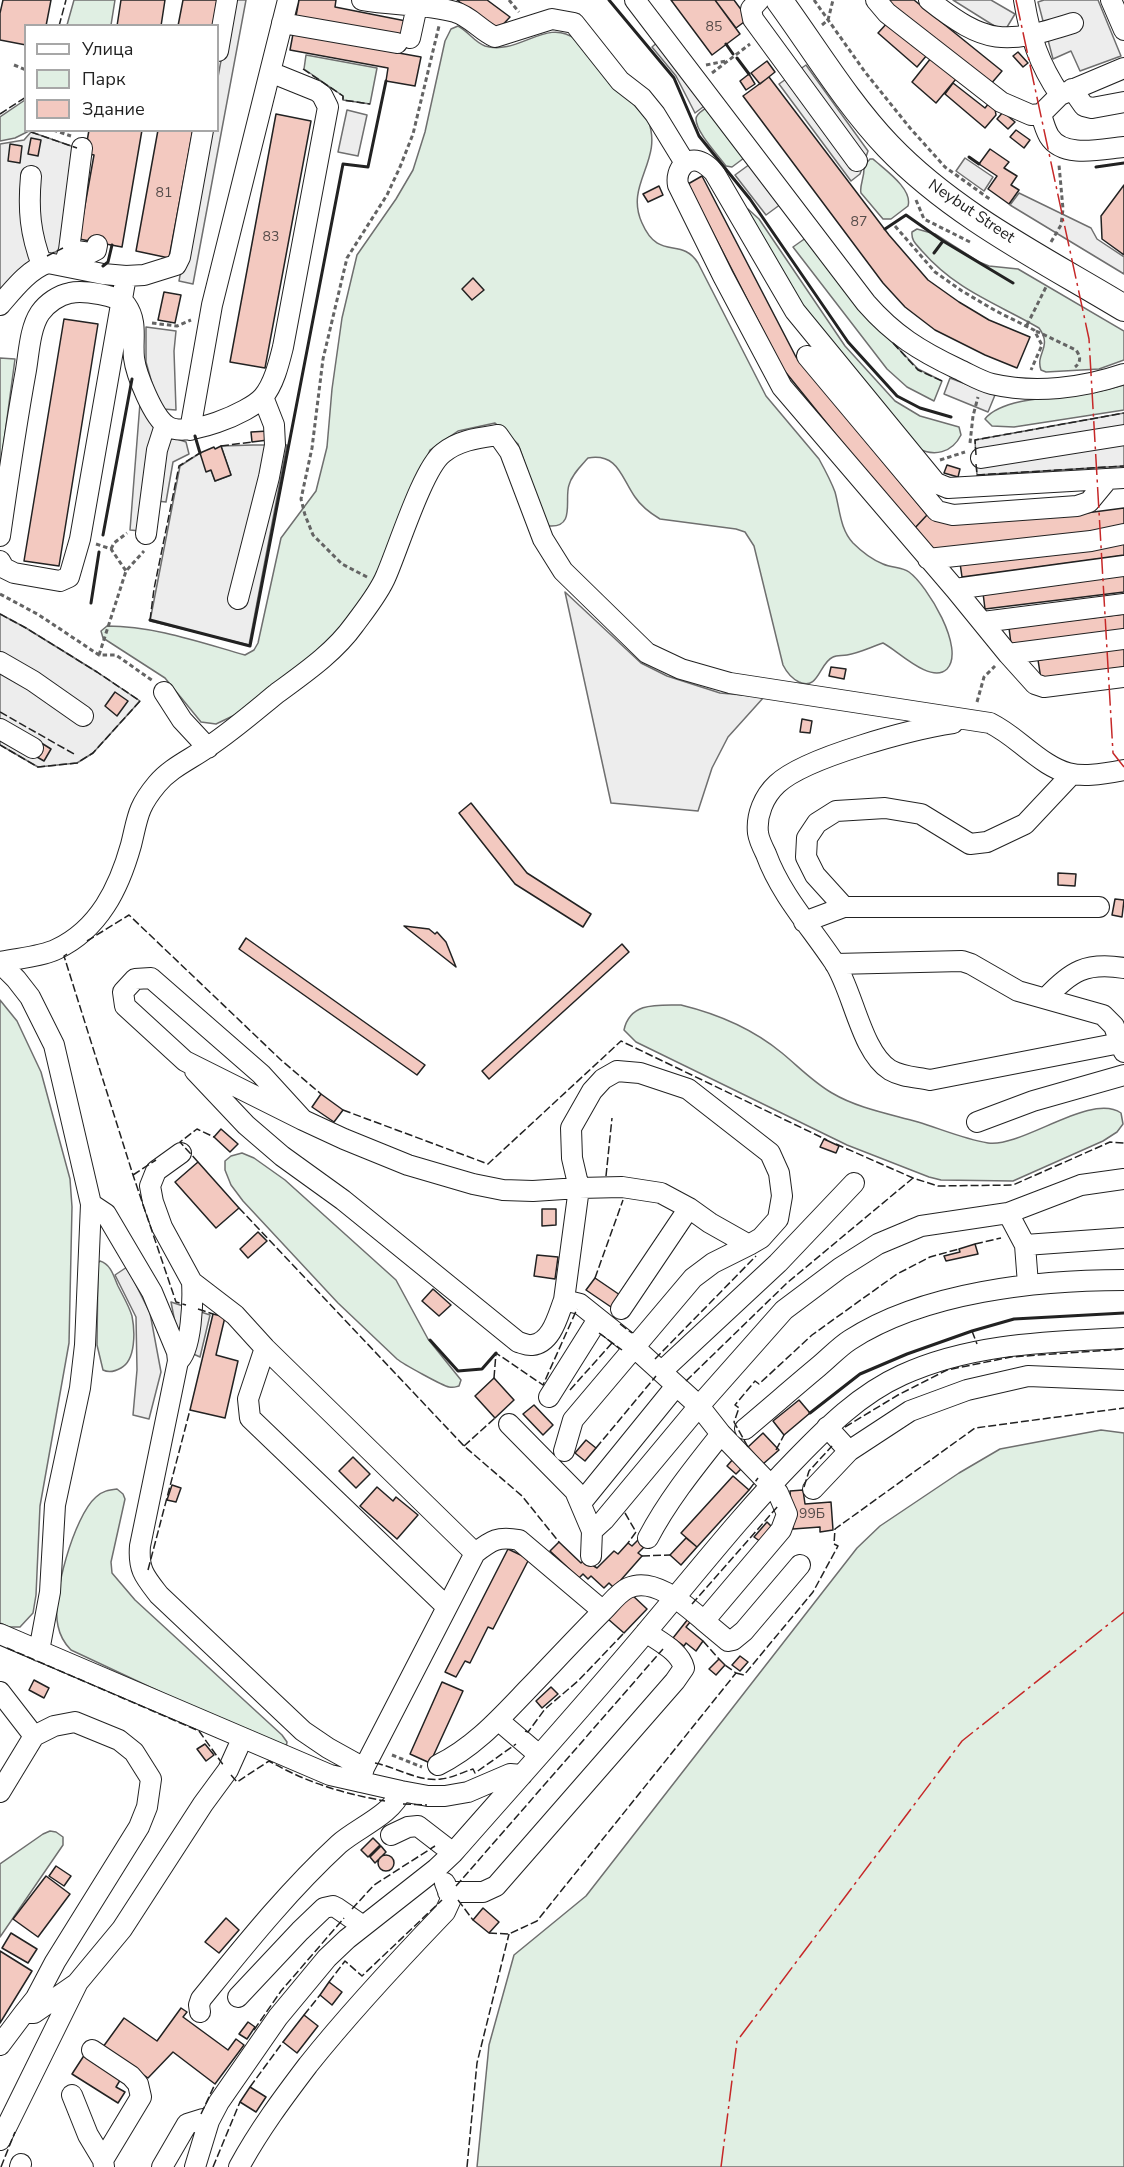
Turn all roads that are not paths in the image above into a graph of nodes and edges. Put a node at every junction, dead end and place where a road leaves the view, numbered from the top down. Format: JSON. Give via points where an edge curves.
{"nodes":[{"id":1,"x":227,"y":0,"type":"edge"},
{"id":2,"x":288,"y":0,"type":"edge"},
{"id":3,"x":635,"y":0,"type":"edge"},
{"id":4,"x":759,"y":0,"type":"edge"},
{"id":5,"x":779,"y":0,"type":"edge"},
{"id":6,"x":876,"y":0,"type":"edge"},
{"id":7,"x":928,"y":0,"type":"edge"},
{"id":8,"x":1024,"y":0,"type":"edge"},
{"id":9,"x":1111,"y":0,"type":"edge"},
{"id":10,"x":370,"y":1,"type":"edge"},
{"id":11,"x":417,"y":6,"type":"junction"},
{"id":12,"x":448,"y":7,"type":"edge"},
{"id":13,"x":282,"y":23,"type":"junction"},
{"id":14,"x":1073,"y":23,"type":"dead end"},
{"id":15,"x":1124,"y":30,"type":"edge"},
{"id":16,"x":1031,"y":36,"type":"junction"},
{"id":17,"x":219,"y":45,"type":"edge"},
{"id":18,"x":1124,"y":68,"type":"edge"},
{"id":19,"x":270,"y":72,"type":"junction"},
{"id":20,"x":1066,"y":92,"type":"junction"},
{"id":21,"x":1124,"y":102,"type":"edge"},
{"id":22,"x":1041,"y":114,"type":"junction"},
{"id":23,"x":203,"y":132,"type":"edge"},
{"id":24,"x":1124,"y":147,"type":"edge"},
{"id":25,"x":82,"y":148,"type":"dead end"},
{"id":26,"x":857,"y":161,"type":"dead end"},
{"id":27,"x":685,"y":163,"type":"junction"},
{"id":28,"x":32,"y":176,"type":"dead end"},
{"id":29,"x":97,"y":245,"type":"dead end"},
{"id":30,"x":67,"y":257,"type":"junction"},
{"id":31,"x":42,"y":265,"type":"junction"},
{"id":32,"x":126,"y":276,"type":"junction"},
{"id":33,"x":122,"y":301,"type":"junction"},
{"id":34,"x":0,"y":304,"type":"edge"},
{"id":35,"x":1124,"y":308,"type":"edge"},
{"id":36,"x":807,"y":356,"type":"dead end"},
{"id":37,"x":1124,"y":374,"type":"edge"},
{"id":38,"x":263,"y":397,"type":"junction"},
{"id":39,"x":165,"y":425,"type":"junction"},
{"id":40,"x":190,"y":430,"type":"junction"},
{"id":41,"x":1124,"y":435,"type":"edge"},
{"id":42,"x":981,"y":458,"type":"dead end"},
{"id":43,"x":1116,"y":478,"type":"edge"},
{"id":44,"x":146,"y":534,"type":"road end"},
{"id":45,"x":1124,"y":534,"type":"edge"},
{"id":46,"x":0,"y":536,"type":"edge"},
{"id":47,"x":928,"y":559,"type":"junction"},
{"id":48,"x":0,"y":561,"type":"edge"},
{"id":49,"x":1124,"y":566,"type":"edge"},
{"id":50,"x":955,"y":588,"type":"junction"},
{"id":51,"x":237,"y":598,"type":"dead end"},
{"id":52,"x":1124,"y":604,"type":"edge"},
{"id":53,"x":983,"y":622,"type":"junction"},
{"id":54,"x":1124,"y":639,"type":"edge"},
{"id":55,"x":1008,"y":654,"type":"junction"},
{"id":56,"x":0,"y":662,"type":"edge"},
{"id":57,"x":1124,"y":677,"type":"edge"},
{"id":58,"x":164,"y":692,"type":"road end"},
{"id":59,"x":82,"y":716,"type":"dead end"},
{"id":60,"x":970,"y":721,"type":"junction"},
{"id":61,"x":0,"y":729,"type":"edge"},
{"id":62,"x":33,"y":748,"type":"dead end"},
{"id":63,"x":208,"y":748,"type":"junction"},
{"id":64,"x":1124,"y":770,"type":"edge"},
{"id":65,"x":1072,"y":774,"type":"junction"},
{"id":66,"x":844,"y":907,"type":"junction"},
{"id":67,"x":1099,"y":907,"type":"dead end"},
{"id":68,"x":804,"y":922,"type":"junction"},
{"id":69,"x":0,"y":962,"type":"edge"},
{"id":70,"x":835,"y":964,"type":"junction"},
{"id":71,"x":1124,"y":968,"type":"edge"},
{"id":72,"x":1046,"y":998,"type":"junction"},
{"id":73,"x":1122,"y":1047,"type":"edge"},
{"id":74,"x":185,"y":1061,"type":"junction"},
{"id":75,"x":1124,"y":1075,"type":"edge"},
{"id":76,"x":303,"y":1120,"type":"junction"},
{"id":77,"x":977,"y":1122,"type":"dead end"},
{"id":78,"x":181,"y":1153,"type":"dead end"},
{"id":79,"x":1124,"y":1179,"type":"edge"},
{"id":80,"x":854,"y":1183,"type":"dead end"},
{"id":81,"x":579,"y":1188,"type":"junction"},
{"id":82,"x":91,"y":1204,"type":"junction"},
{"id":83,"x":689,"y":1208,"type":"junction"},
{"id":84,"x":1008,"y":1213,"type":"junction"},
{"id":85,"x":1124,"y":1238,"type":"edge"},
{"id":86,"x":749,"y":1245,"type":"junction"},
{"id":87,"x":1025,"y":1245,"type":"junction"},
{"id":88,"x":1124,"y":1280,"type":"edge"},
{"id":89,"x":192,"y":1282,"type":"junction"},
{"id":90,"x":1028,"y":1284,"type":"junction"},
{"id":91,"x":564,"y":1300,"type":"junction"},
{"id":92,"x":621,"y":1309,"type":"dead end"},
{"id":93,"x":598,"y":1319,"type":"junction"},
{"id":94,"x":1124,"y":1338,"type":"edge"},
{"id":95,"x":265,"y":1348,"type":"junction"},
{"id":96,"x":635,"y":1348,"type":"junction"},
{"id":97,"x":178,"y":1361,"type":"junction"},
{"id":98,"x":662,"y":1371,"type":"junction"},
{"id":99,"x":1124,"y":1380,"type":"edge"},
{"id":100,"x":676,"y":1386,"type":"junction"},
{"id":101,"x":549,"y":1397,"type":"dead end"},
{"id":102,"x":699,"y":1406,"type":"junction"},
{"id":103,"x":509,"y":1424,"type":"dead end"},
{"id":104,"x":827,"y":1427,"type":"junction"},
{"id":105,"x":746,"y":1429,"type":"dead end"},
{"id":106,"x":721,"y":1434,"type":"junction"},
{"id":107,"x":564,"y":1451,"type":"dead end"},
{"id":108,"x":849,"y":1451,"type":"junction"},
{"id":109,"x":771,"y":1484,"type":"junction"},
{"id":110,"x":813,"y":1489,"type":"dead end"},
{"id":111,"x":581,"y":1503,"type":"junction"},
{"id":112,"x":592,"y":1531,"type":"junction"},
{"id":113,"x":648,"y":1538,"type":"dead end"},
{"id":114,"x":475,"y":1553,"type":"junction"},
{"id":115,"x":591,"y":1556,"type":"dead end"},
{"id":116,"x":800,"y":1565,"type":"dead end"},
{"id":117,"x":674,"y":1598,"type":"junction"},
{"id":118,"x":447,"y":1607,"type":"junction"},
{"id":119,"x":603,"y":1611,"type":"junction"},
{"id":120,"x":704,"y":1621,"type":"junction"},
{"id":121,"x":646,"y":1632,"type":"junction"},
{"id":122,"x":0,"y":1634,"type":"edge"},
{"id":123,"x":39,"y":1651,"type":"junction"},
{"id":124,"x":0,"y":1692,"type":"edge"},
{"id":125,"x":498,"y":1720,"type":"junction"},
{"id":126,"x":34,"y":1736,"type":"junction"},
{"id":127,"x":242,"y":1739,"type":"junction"},
{"id":128,"x":539,"y":1755,"type":"junction"},
{"id":129,"x":429,"y":1766,"type":"road end"},
{"id":130,"x":362,"y":1775,"type":"junction"},
{"id":131,"x":522,"y":1775,"type":"junction"},
{"id":132,"x":402,"y":1791,"type":"junction"},
{"id":133,"x":0,"y":1792,"type":"edge"},
{"id":134,"x":391,"y":1835,"type":"dead end"},
{"id":135,"x":453,"y":1853,"type":"junction"},
{"id":136,"x":436,"y":1869,"type":"junction"},
{"id":137,"x":448,"y":1893,"type":"junction"},
{"id":138,"x":363,"y":1926,"type":"junction"},
{"id":139,"x":78,"y":1982,"type":"junction"},
{"id":140,"x":238,"y":1996,"type":"dead end"},
{"id":141,"x":200,"y":2012,"type":"dead end"},
{"id":142,"x":24,"y":2013,"type":"junction"},
{"id":143,"x":0,"y":2044,"type":"edge"},
{"id":144,"x":92,"y":2050,"type":"dead end"},
{"id":145,"x":72,"y":2095,"type":"dead end"},
{"id":146,"x":209,"y":2121,"type":"junction"},
{"id":147,"x":0,"y":2140,"type":"edge"},
{"id":148,"x":103,"y":2163,"type":"edge"},
{"id":149,"x":162,"y":2167,"type":"edge"},
{"id":150,"x":195,"y":2167,"type":"edge"},
{"id":151,"x":239,"y":2167,"type":"edge"}],
"edges":[{"from":1,"to":17,"type":"street"},
{"from":2,"to":13,"type":"street"},
{"from":3,"to":37,"type":"street","via":[[705,74],[866,303],[885,325],[912,346],[983,381],[1023,388],[1081,386]]},
{"from":4,"to":26,"type":"street","via":[[751,9],[753,19]]},
{"from":5,"to":35,"type":"main road","name":"Neybut Street","via":[[880,136],[930,186]]},
{"from":6,"to":22,"type":"street","via":[[887,13],[1002,102],[1031,115]]},
{"from":7,"to":16,"type":"street","via":[[974,32],[1005,38]]},
{"from":8,"to":16,"type":"street"},
{"from":9,"to":15,"type":"street"},
{"from":10,"to":11,"type":"street"},
{"from":11,"to":12,"type":"street"},
{"from":11,"to":13,"type":"street","via":[[403,41]]},
{"from":12,"to":27,"type":"street","via":[[495,37],[552,19],[574,23],[620,81],[655,114]]},
{"from":13,"to":19,"type":"street"},
{"from":14,"to":16,"type":"street"},
{"from":16,"to":20,"type":"street","via":[[1040,63]]},
{"from":18,"to":20,"type":"street"},
{"from":19,"to":38,"type":"street","via":[[311,87],[322,95],[328,107],[283,347]]},
{"from":19,"to":40,"type":"street","via":[[212,305]]},
{"from":20,"to":21,"type":"street","via":[[1092,108]]},
{"from":20,"to":22,"type":"street"},
{"from":22,"to":24,"type":"street","via":[[1057,145],[1071,150]]},
{"from":23,"to":32,"type":"street","via":[[176,265]]},
{"from":25,"to":30,"type":"street"},
{"from":27,"to":43,"type":"street","via":[[694,160],[714,172],[795,311],[936,483],[948,488]]},
{"from":27,"to":47,"type":"street","via":[[676,177],[678,185],[782,387]]},
{"from":28,"to":31,"type":"street","via":[[28,207]]},
{"from":29,"to":30,"type":"street","via":[[90,253]]},
{"from":30,"to":31,"type":"street"},
{"from":30,"to":32,"type":"street","via":[[103,274]]},
{"from":31,"to":34,"type":"street"},
{"from":32,"to":33,"type":"street"},
{"from":33,"to":39,"type":"street","via":[[133,320],[134,358],[139,376]]},
{"from":33,"to":46,"type":"street","via":[[72,292],[58,297],[40,313],[29,354]]},
{"from":33,"to":48,"type":"street","via":[[80,539],[69,577],[60,581],[14,573]]},
{"from":36,"to":43,"type":"street","via":[[937,511],[953,515],[1077,506],[1089,502]]},
{"from":38,"to":40,"type":"street","via":[[239,413]]},
{"from":38,"to":51,"type":"street","via":[[274,425],[275,445]]},
{"from":39,"to":40,"type":"street"},
{"from":39,"to":44,"type":"street","via":[[157,450]]},
{"from":41,"to":42,"type":"street"},
{"from":45,"to":47,"type":"street"},
{"from":47,"to":50,"type":"street"},
{"from":49,"to":50,"type":"street"},
{"from":50,"to":53,"type":"street"},
{"from":52,"to":53,"type":"street"},
{"from":53,"to":55,"type":"street"},
{"from":54,"to":55,"type":"street"},
{"from":55,"to":57,"type":"street","via":[[1035,684],[1044,687]]},
{"from":56,"to":59,"type":"street"},
{"from":58,"to":63,"type":"street","via":[[182,720]]},
{"from":60,"to":63,"type":"street","via":[[730,683],[681,669],[647,653],[562,571],[543,539],[510,452],[498,435],[464,440],[441,454],[428,472],[381,584],[352,627],[322,658]]},
{"from":60,"to":65,"type":"street","via":[[1002,729],[1049,766]]},
{"from":60,"to":68,"type":"street","via":[[932,726],[841,753],[778,782],[768,794],[760,809],[758,833],[772,870]]},
{"from":61,"to":62,"type":"street"},
{"from":63,"to":69,"type":"street","via":[[175,768],[139,808],[116,887],[103,912],[82,934],[56,950]]},
{"from":64,"to":65,"type":"street","via":[[1094,776]]},
{"from":65,"to":66,"type":"street","via":[[1024,824],[987,842],[970,844],[921,814],[885,808],[836,811],[817,823],[807,838],[806,857],[815,875]]},
{"from":66,"to":67,"type":"street"},
{"from":66,"to":68,"type":"street"},
{"from":68,"to":70,"type":"street"},
{"from":69,"to":82,"type":"street","via":[[30,997],[54,1045]]},
{"from":70,"to":72,"type":"street","via":[[962,961],[1018,991]]},
{"from":70,"to":73,"type":"street","via":[[870,1047],[879,1060],[901,1075],[930,1080]]},
{"from":71,"to":72,"type":"street","via":[[1103,965],[1082,970],[1064,979]]},
{"from":72,"to":73,"type":"street","via":[[1103,1015],[1114,1026]]},
{"from":74,"to":76,"type":"street"},
{"from":74,"to":76,"type":"street","via":[[125,1006],[123,992],[135,979],[151,978],[261,1074]]},
{"from":74,"to":91,"type":"street","via":[[246,1125],[282,1156],[343,1200],[518,1342],[531,1346],[544,1340]]},
{"from":75,"to":77,"type":"street"},
{"from":76,"to":81,"type":"street","via":[[408,1166],[473,1184],[502,1190]]},
{"from":78,"to":89,"type":"street","via":[[156,1172],[150,1186],[162,1227]]},
{"from":79,"to":84,"type":"street","via":[[1082,1185]]},
{"from":80,"to":98,"type":"street","via":[[778,1263]]},
{"from":81,"to":83,"type":"street","via":[[622,1187],[661,1193]]},
{"from":81,"to":86,"type":"street","via":[[571,1128],[603,1079],[617,1071],[640,1073],[688,1089],[770,1153],[779,1173],[782,1196],[778,1219]]},
{"from":81,"to":91,"type":"street"},
{"from":82,"to":97,"type":"street","via":[[106,1214],[152,1292]]},
{"from":82,"to":123,"type":"street","via":[[80,1388],[55,1505],[50,1592]]},
{"from":83,"to":86,"type":"street"},
{"from":83,"to":92,"type":"street"},
{"from":84,"to":87,"type":"street"},
{"from":84,"to":102,"type":"street","via":[[921,1226],[878,1244],[784,1310]]},
{"from":85,"to":87,"type":"street"},
{"from":86,"to":96,"type":"street","via":[[693,1278]]},
{"from":87,"to":90,"type":"street"},
{"from":88,"to":90,"type":"street"},
{"from":89,"to":95,"type":"street","via":[[235,1315]]},
{"from":89,"to":97,"type":"street","via":[[193,1307],[185,1351]]},
{"from":90,"to":105,"type":"street","via":[[900,1314],[849,1340]]},
{"from":91,"to":93,"type":"street","via":[[580,1304]]},
{"from":93,"to":96,"type":"street"},
{"from":93,"to":101,"type":"street"},
{"from":94,"to":104,"type":"street","via":[[993,1347],[956,1355],[900,1376],[861,1398]]},
{"from":95,"to":114,"type":"street"},
{"from":95,"to":118,"type":"street","via":[[248,1399],[250,1418]]},
{"from":96,"to":98,"type":"street"},
{"from":96,"to":107,"type":"street","via":[[573,1420]]},
{"from":97,"to":130,"type":"street","via":[[140,1546],[141,1569],[159,1595],[303,1731]]},
{"from":98,"to":100,"type":"street"},
{"from":99,"to":108,"type":"street","via":[[1028,1377],[967,1390],[910,1412]]},
{"from":100,"to":102,"type":"street"},
{"from":100,"to":111,"type":"street"},
{"from":102,"to":106,"type":"street"},
{"from":102,"to":112,"type":"street"},
{"from":103,"to":111,"type":"street","via":[[562,1476]]},
{"from":104,"to":108,"type":"street"},
{"from":104,"to":109,"type":"street"},
{"from":106,"to":109,"type":"street"},
{"from":106,"to":113,"type":"street","via":[[678,1488]]},
{"from":108,"to":110,"type":"street"},
{"from":109,"to":117,"type":"street"},
{"from":109,"to":120,"type":"street","via":[[787,1514],[781,1530]]},
{"from":111,"to":112,"type":"street"},
{"from":112,"to":115,"type":"street"},
{"from":114,"to":118,"type":"street"},
{"from":114,"to":119,"type":"street","via":[[491,1541],[505,1537],[519,1540]]},
{"from":116,"to":120,"type":"street","via":[[733,1640],[728,1641]]},
{"from":117,"to":119,"type":"street","via":[[644,1584],[627,1588]]},
{"from":117,"to":120,"type":"street"},
{"from":117,"to":121,"type":"street"},
{"from":118,"to":130,"type":"street"},
{"from":119,"to":125,"type":"street"},
{"from":121,"to":128,"type":"street"},
{"from":121,"to":137,"type":"street","via":[[682,1660],[684,1668],[675,1682],[496,1887],[483,1892]]},
{"from":122,"to":123,"type":"street"},
{"from":123,"to":127,"type":"street"},
{"from":124,"to":126,"type":"street"},
{"from":125,"to":128,"type":"street"},
{"from":125,"to":129,"type":"street","via":[[451,1759]]},
{"from":126,"to":133,"type":"street"},
{"from":126,"to":142,"type":"street","via":[[54,1726],[75,1722],[119,1740],[134,1752],[152,1779],[139,1827]]},
{"from":127,"to":130,"type":"street","via":[[330,1775]]},
{"from":127,"to":139,"type":"street","via":[[228,1770],[122,1929]]},
{"from":128,"to":131,"type":"street"},
{"from":130,"to":132,"type":"street"},
{"from":131,"to":132,"type":"street","via":[[510,1774],[468,1792],[445,1796]]},
{"from":131,"to":135,"type":"street"},
{"from":132,"to":141,"type":"street","via":[[396,1804],[344,1840],[304,1876],[201,1999]]},
{"from":134,"to":135,"type":"street","via":[[418,1826]]},
{"from":135,"to":136,"type":"street"},
{"from":136,"to":137,"type":"street"},
{"from":136,"to":138,"type":"street"},
{"from":137,"to":151,"type":"street","via":[[451,1899],[445,1912],[341,2024],[268,2117]]},
{"from":138,"to":140,"type":"street","via":[[338,1908],[324,1908]]},
{"from":138,"to":146,"type":"street","via":[[327,1958],[278,2017]]},
{"from":139,"to":142,"type":"street","via":[[34,2013]]},
{"from":139,"to":147,"type":"street"},
{"from":142,"to":143,"type":"street"},
{"from":144,"to":148,"type":"street","via":[[131,2076],[141,2097]]},
{"from":145,"to":148,"type":"street"},
{"from":146,"to":149,"type":"street","via":[[187,2124]]},
{"from":146,"to":150,"type":"street"}]}
